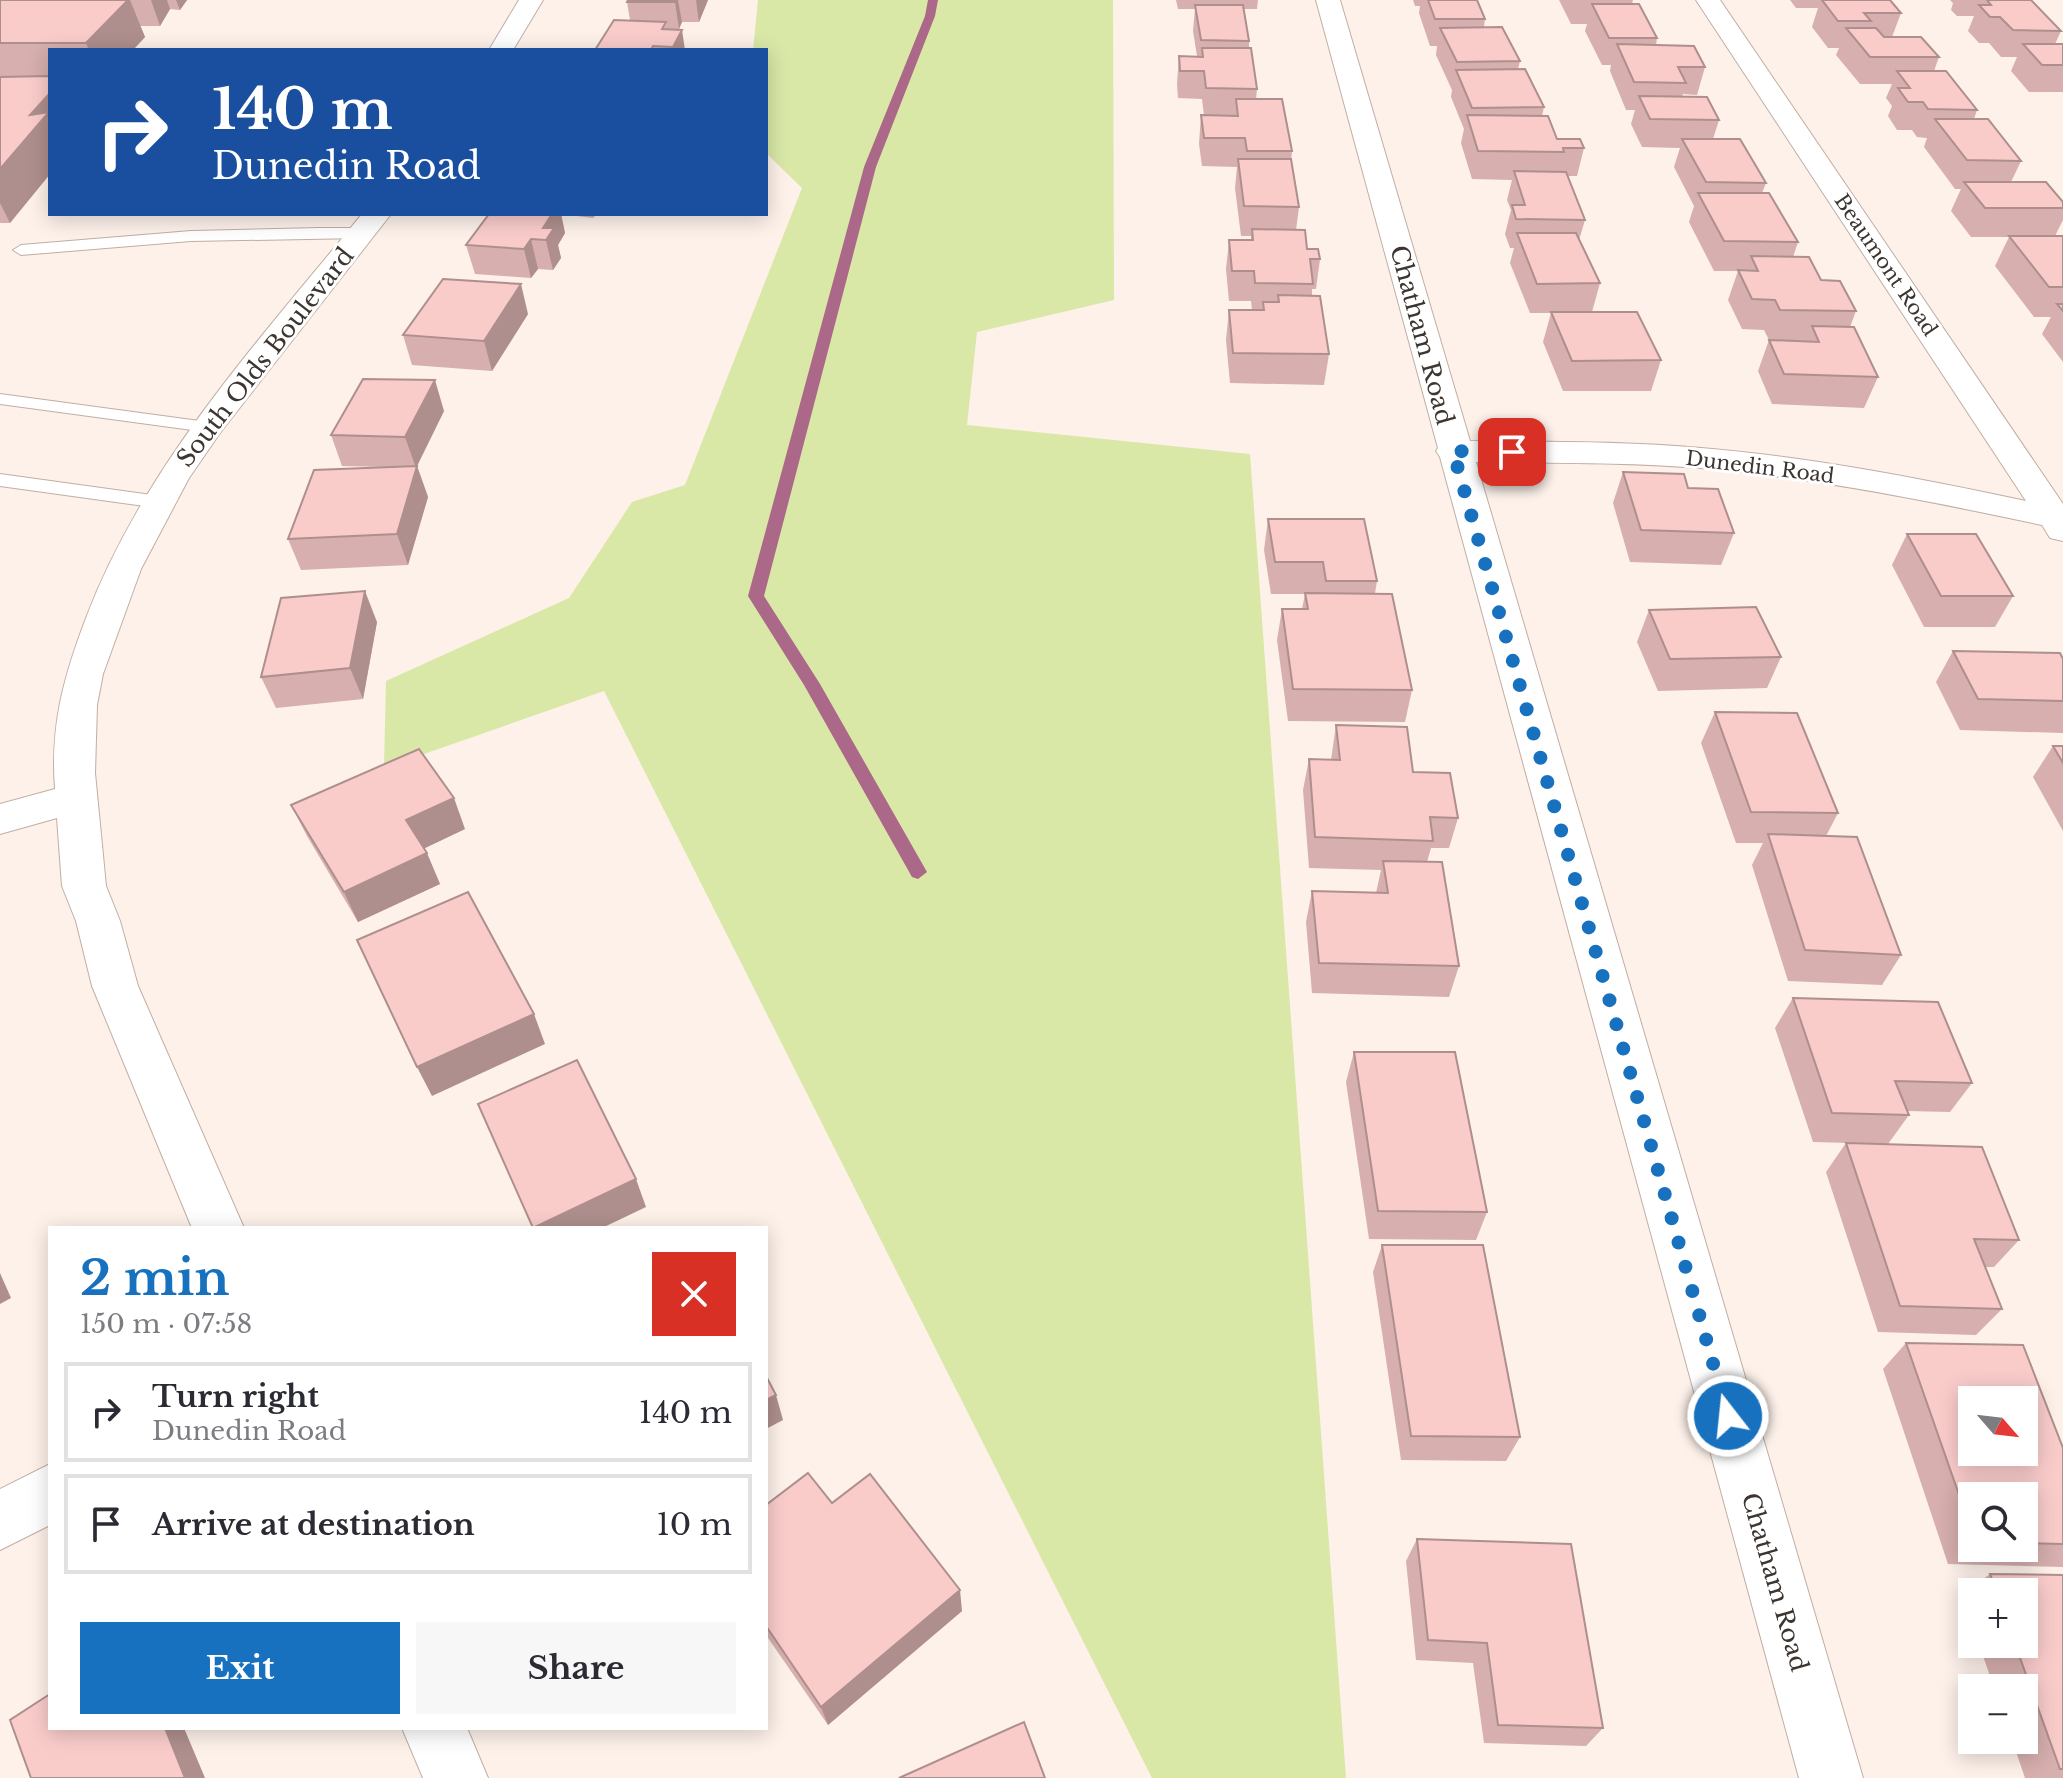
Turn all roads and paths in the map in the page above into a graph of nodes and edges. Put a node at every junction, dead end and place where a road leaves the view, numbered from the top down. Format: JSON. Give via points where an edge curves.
{"nodes":[{"id":1,"x":531,"y":0,"type":"edge"},
{"id":2,"x":1328,"y":0,"type":"edge"},
{"id":3,"x":1708,"y":0,"type":"edge"},
{"id":4,"x":502,"y":48,"type":"edge"},
{"id":5,"x":370,"y":224,"type":"edge"},
{"id":6,"x":21,"y":250,"type":"dead end"},
{"id":7,"x":0,"y":399,"type":"edge"},
{"id":8,"x":207,"y":427,"type":"junction"},
{"id":9,"x":1453,"y":451,"type":"junction"},
{"id":10,"x":0,"y":480,"type":"edge"},
{"id":11,"x":159,"y":502,"type":"junction"},
{"id":12,"x":2060,"y":522,"type":"edge"},
{"id":13,"x":76,"y":798,"type":"junction"},
{"id":14,"x":0,"y":819,"type":"edge"},
{"id":15,"x":217,"y":1226,"type":"edge"},
{"id":16,"x":48,"y":1494,"type":"edge"},
{"id":17,"x":0,"y":1521,"type":"edge"},
{"id":18,"x":435,"y":1730,"type":"edge"},
{"id":19,"x":456,"y":1778,"type":"edge"},
{"id":20,"x":1831,"y":1778,"type":"edge"}],
"edges":[{"from":1,"to":4,"type":"street"},
{"from":2,"to":9,"type":"street","name":"Chatham Road"},
{"from":3,"to":12,"type":"street","name":"Beaumont Road"},
{"from":5,"to":6,"type":"lane"},
{"from":5,"to":8,"type":"street","name":"South Olds Boulevard"},
{"from":7,"to":8,"type":"lane"},
{"from":8,"to":11,"type":"street","name":"South Olds Boulevard"},
{"from":9,"to":12,"type":"street","name":"Dunedin Road","via":[[1630,454],[1755,464],[1931,491]]},
{"from":9,"to":20,"type":"street","name":"Chatham Road"},
{"from":10,"to":11,"type":"lane"},
{"from":11,"to":13,"type":"street","name":"South Olds Boulevard","via":[[123,569],[84,674],[77,705]]},
{"from":13,"to":14,"type":"street"},
{"from":13,"to":15,"type":"street","name":"South Olds Boulevard","via":[[84,886],[115,986]]},
{"from":16,"to":17,"type":"street"},
{"from":18,"to":19,"type":"street"}]}
